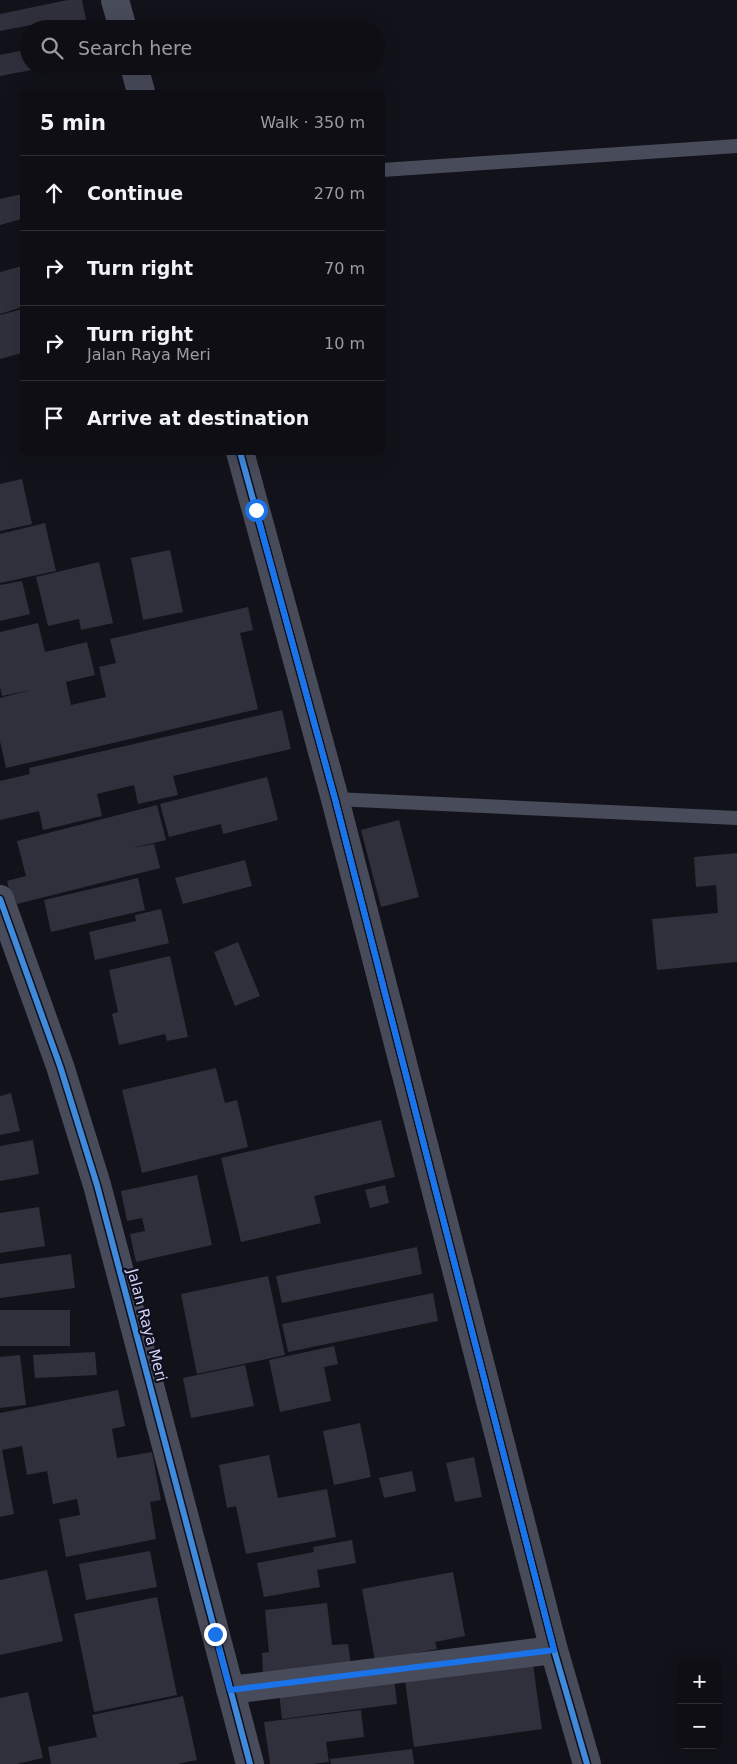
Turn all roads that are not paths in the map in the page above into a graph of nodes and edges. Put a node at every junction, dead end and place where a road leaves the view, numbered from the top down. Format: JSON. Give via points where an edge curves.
{"nodes":[{"id":1,"x":115,"y":0,"type":"edge"},
{"id":2,"x":121,"y":20,"type":"edge"},
{"id":3,"x":136,"y":75,"type":"edge"},
{"id":4,"x":140,"y":90,"type":"edge"},
{"id":5,"x":737,"y":146,"type":"edge"},
{"id":6,"x":385,"y":170,"type":"edge"},
{"id":7,"x":241,"y":455,"type":"edge"},
{"id":8,"x":335,"y":799,"type":"junction"},
{"id":9,"x":737,"y":818,"type":"edge"},
{"id":10,"x":0,"y":899,"type":"edge"},
{"id":11,"x":554,"y":1650,"type":"junction"},
{"id":12,"x":230,"y":1690,"type":"junction"},
{"id":13,"x":250,"y":1764,"type":"edge"},
{"id":14,"x":586,"y":1764,"type":"edge"}],
"edges":[{"from":1,"to":2,"type":"street"},
{"from":3,"to":4,"type":"street"},
{"from":5,"to":6,"type":"lane"},
{"from":7,"to":8,"type":"street"},
{"from":8,"to":9,"type":"lane"},
{"from":8,"to":11,"type":"street"},
{"from":10,"to":12,"type":"street","name":"Jalan Raya Meri","via":[[60,1066],[97,1185]]},
{"from":11,"to":12,"type":"street"},
{"from":11,"to":14,"type":"street"},
{"from":12,"to":13,"type":"street","name":"Jalan Raya Meri"}]}
